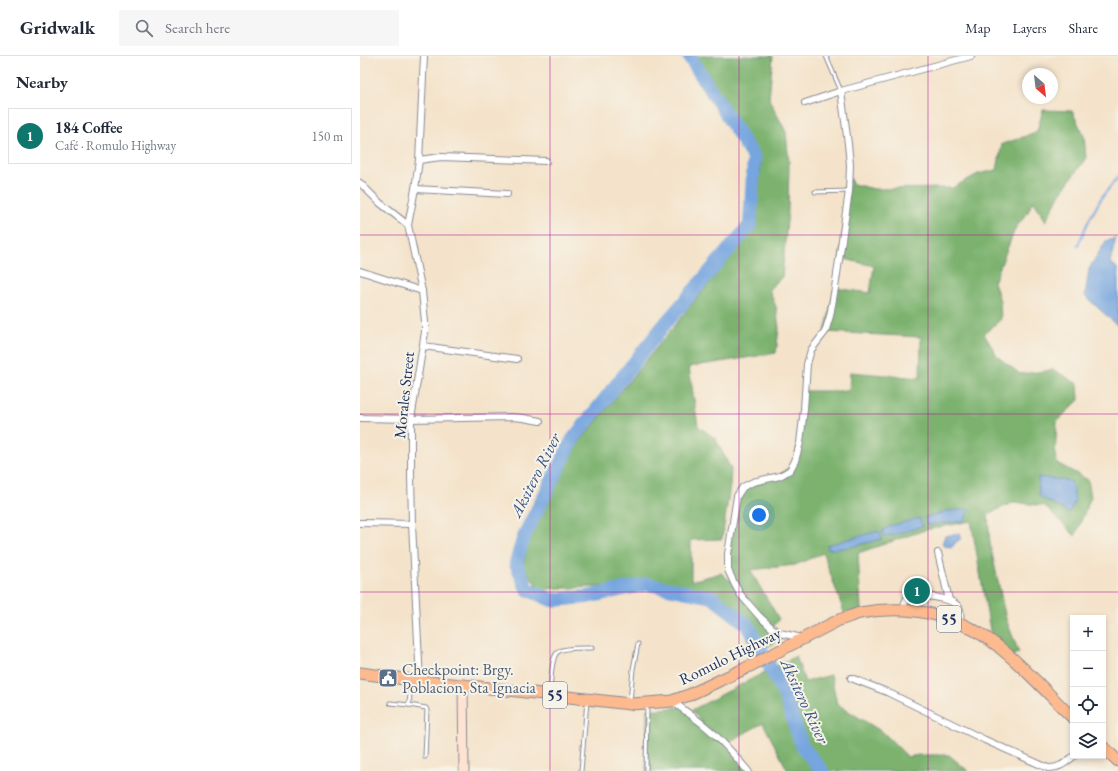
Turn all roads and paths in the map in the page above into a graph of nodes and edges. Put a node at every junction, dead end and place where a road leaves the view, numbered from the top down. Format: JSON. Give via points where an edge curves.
{"nodes":[{"id":1,"x":424,"y":56,"type":"edge"},
{"id":2,"x":826,"y":56,"type":"edge"},
{"id":3,"x":971,"y":56,"type":"edge"},
{"id":4,"x":841,"y":91,"type":"junction"},
{"id":5,"x":805,"y":103,"type":"dead end"},
{"id":6,"x":419,"y":160,"type":"junction"},
{"id":7,"x":546,"y":161,"type":"dead end"},
{"id":8,"x":360,"y":184,"type":"edge"},
{"id":9,"x":415,"y":189,"type":"junction"},
{"id":10,"x":849,"y":191,"type":"junction"},
{"id":11,"x":815,"y":192,"type":"dead end"},
{"id":12,"x":507,"y":194,"type":"dead end"},
{"id":13,"x":408,"y":225,"type":"junction"},
{"id":14,"x":360,"y":271,"type":"edge"},
{"id":15,"x":422,"y":290,"type":"junction"},
{"id":16,"x":422,"y":346,"type":"junction"},
{"id":17,"x":517,"y":359,"type":"dead end"},
{"id":18,"x":360,"y":418,"type":"edge"},
{"id":19,"x":411,"y":419,"type":"junction"},
{"id":20,"x":540,"y":421,"type":"dead end"},
{"id":21,"x":360,"y":524,"type":"edge"},
{"id":22,"x":412,"y":524,"type":"junction"},
{"id":23,"x":938,"y":553,"type":"dead end"},
{"id":24,"x":949,"y":600,"type":"junction"},
{"id":25,"x":903,"y":610,"type":"junction"},
{"id":26,"x":960,"y":623,"type":"junction"},
{"id":27,"x":800,"y":640,"type":"junction"},
{"id":28,"x":638,"y":644,"type":"dead end"},
{"id":29,"x":592,"y":648,"type":"dead end"},
{"id":30,"x":360,"y":673,"type":"edge"},
{"id":31,"x":851,"y":678,"type":"dead end"},
{"id":32,"x":416,"y":680,"type":"junction"},
{"id":33,"x":463,"y":685,"type":"junction"},
{"id":34,"x":550,"y":695,"type":"junction"},
{"id":35,"x":587,"y":699,"type":"junction"},
{"id":36,"x":672,"y":701,"type":"junction"},
{"id":37,"x":390,"y":703,"type":"dead end"},
{"id":38,"x":630,"y":704,"type":"junction"},
{"id":39,"x":647,"y":704,"type":"junction"},
{"id":40,"x":409,"y":705,"type":"junction"},
{"id":41,"x":1070,"y":715,"type":"edge"},
{"id":42,"x":1106,"y":750,"type":"edge"},
{"id":43,"x":425,"y":757,"type":"dead end"},
{"id":44,"x":1070,"y":759,"type":"edge"},
{"id":45,"x":1118,"y":761,"type":"edge"},
{"id":46,"x":464,"y":771,"type":"edge"},
{"id":47,"x":581,"y":771,"type":"edge"},
{"id":48,"x":646,"y":771,"type":"edge"},
{"id":49,"x":748,"y":771,"type":"edge"}],
"edges":[{"from":1,"to":6,"type":"street"},
{"from":2,"to":4,"type":"lane"},
{"from":3,"to":4,"type":"street"},
{"from":4,"to":5,"type":"street"},
{"from":4,"to":10,"type":"street","via":[[849,151]]},
{"from":6,"to":7,"type":"street","via":[[441,157]]},
{"from":6,"to":9,"type":"street"},
{"from":8,"to":13,"type":"street"},
{"from":9,"to":12,"type":"street"},
{"from":9,"to":13,"type":"street"},
{"from":10,"to":11,"type":"lane"},
{"from":10,"to":27,"type":"street","via":[[830,316],[825,332],[811,350],[806,364],[804,409],[795,461],[790,470],[780,476],[753,482],[742,489],[737,496],[728,554],[728,570],[740,594],[772,628]]},
{"from":13,"to":15,"type":"street","name":"Morales Street"},
{"from":14,"to":15,"type":"street"},
{"from":15,"to":16,"type":"street","name":"Morales Street","via":[[425,332]]},
{"from":16,"to":17,"type":"street"},
{"from":16,"to":19,"type":"street","name":"Morales Street"},
{"from":18,"to":19,"type":"street"},
{"from":19,"to":20,"type":"street","via":[[512,417]]},
{"from":19,"to":22,"type":"street","name":"Morales Street"},
{"from":21,"to":22,"type":"street"},
{"from":22,"to":32,"type":"street","name":"Morales Street"},
{"from":23,"to":24,"type":"street"},
{"from":24,"to":25,"type":"street","via":[[912,594],[906,599]]},
{"from":24,"to":26,"type":"street","via":[[960,609]]},
{"from":25,"to":26,"type":"highway","name":"Romulo Highway","number":"55","via":[[926,612]]},
{"from":25,"to":27,"type":"highway","name":"Romulo Highway","number":"55","via":[[858,614],[839,620]]},
{"from":26,"to":41,"type":"highway","name":"Romulo Highway","number":"55","via":[[978,632],[1005,652]]},
{"from":27,"to":36,"type":"highway","name":"Romulo Highway","number":"55","via":[[704,689]]},
{"from":28,"to":38,"type":"lane"},
{"from":29,"to":34,"type":"lane","via":[[557,652],[553,662]]},
{"from":30,"to":32,"type":"highway","name":"Romulo Highway","number":"55"},
{"from":31,"to":44,"type":"street","via":[[887,692],[1048,768],[1055,768]]},
{"from":32,"to":33,"type":"highway","name":"Romulo Highway","number":"55"},
{"from":32,"to":40,"type":"lane"},
{"from":33,"to":34,"type":"highway","name":"Romulo Highway","number":"55"},
{"from":33,"to":46,"type":"street"},
{"from":34,"to":35,"type":"highway","name":"Romulo Highway","number":"55"},
{"from":35,"to":38,"type":"highway","name":"Romulo Highway","number":"55"},
{"from":35,"to":47,"type":"lane"},
{"from":36,"to":39,"type":"highway","name":"Romulo Highway","number":"55"},
{"from":36,"to":49,"type":"street","via":[[712,732]]},
{"from":37,"to":40,"type":"lane"},
{"from":38,"to":39,"type":"highway","name":"Romulo Highway","number":"55"},
{"from":39,"to":48,"type":"lane"},
{"from":40,"to":43,"type":"lane","via":[[424,707],[427,710]]},
{"from":42,"to":45,"type":"highway"}]}
